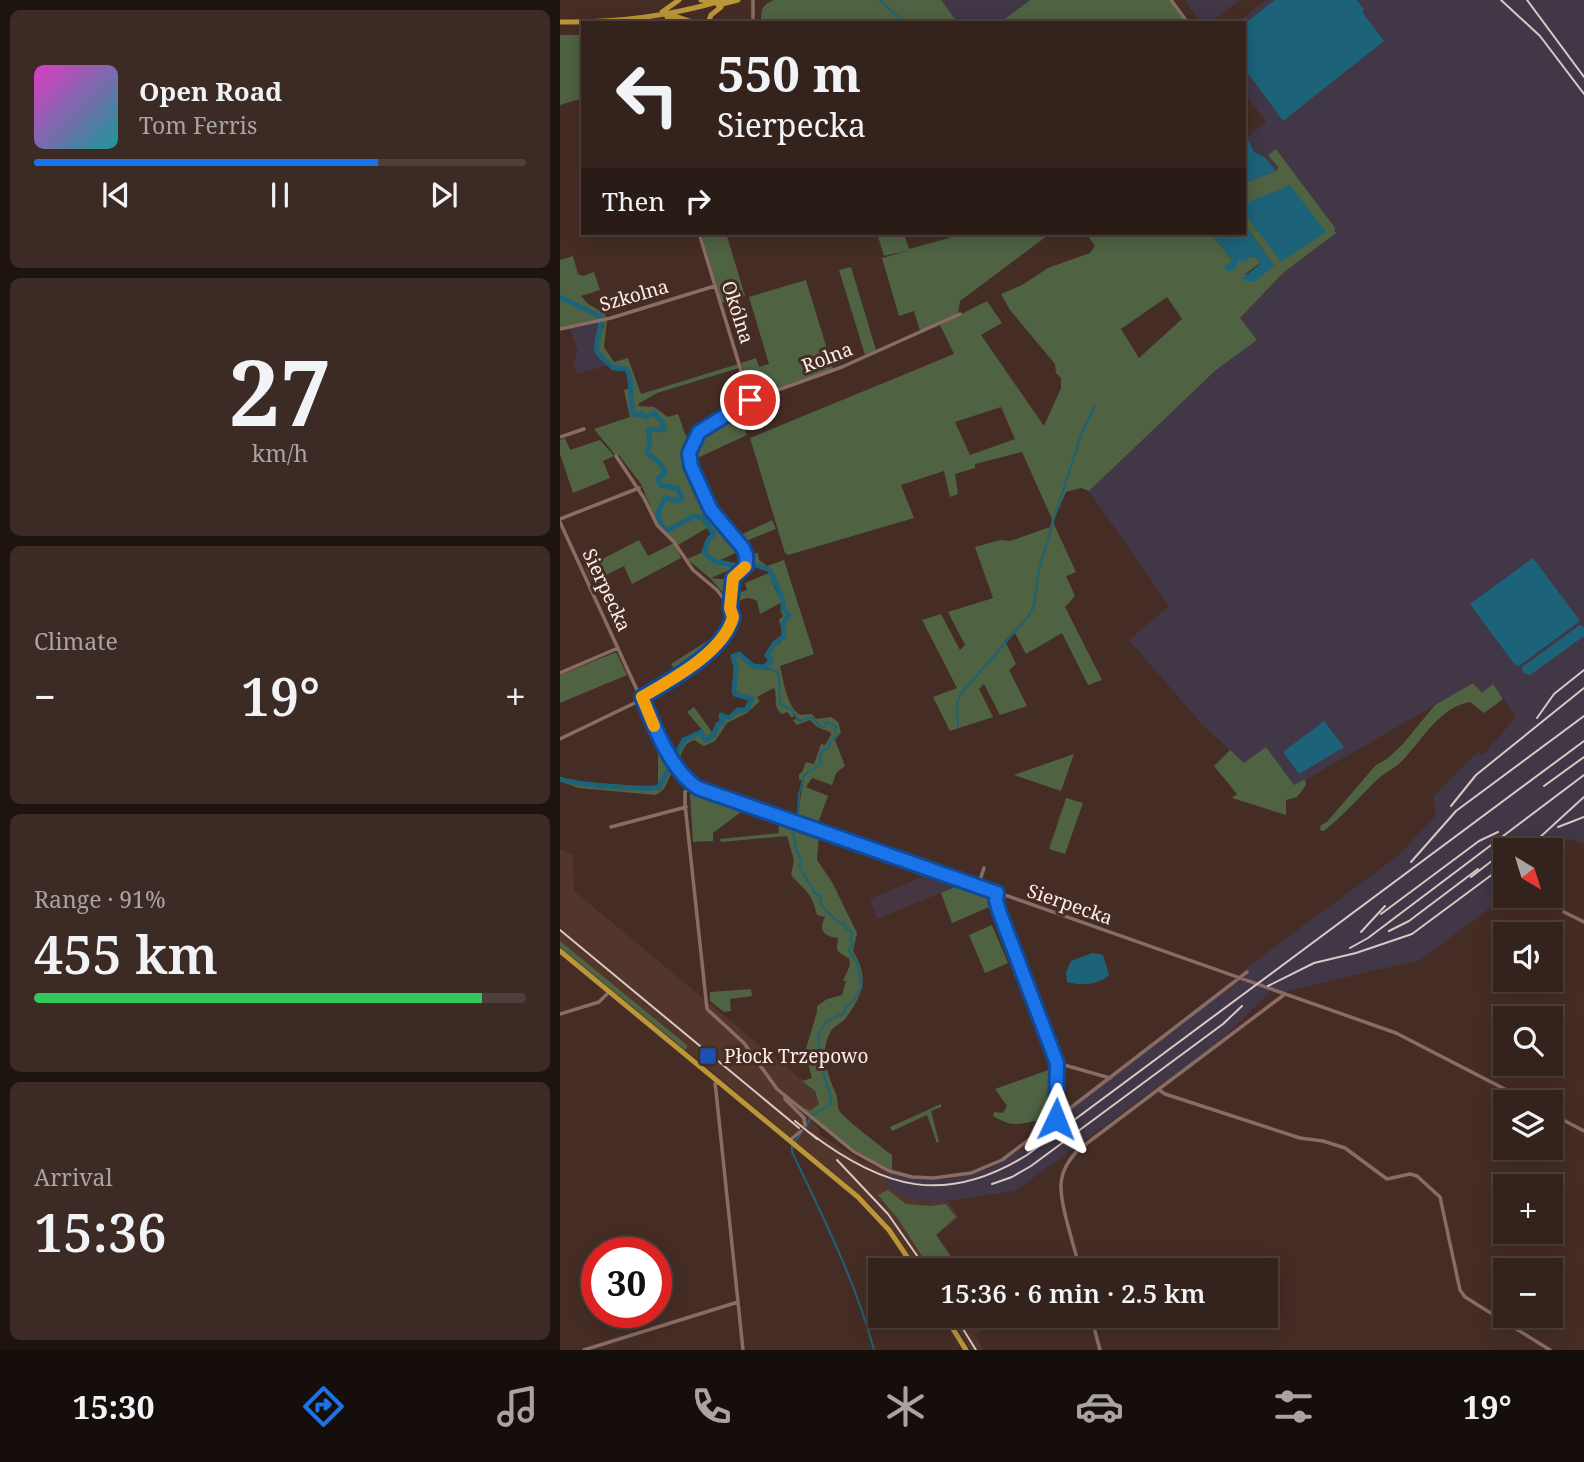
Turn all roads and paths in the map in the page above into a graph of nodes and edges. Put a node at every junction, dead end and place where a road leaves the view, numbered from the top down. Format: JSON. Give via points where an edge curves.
{"nodes":[{"id":1,"x":679,"y":0,"type":"edge"},
{"id":2,"x":701,"y":0,"type":"edge"},
{"id":3,"x":738,"y":0,"type":"edge"},
{"id":4,"x":753,"y":0,"type":"edge"},
{"id":5,"x":1171,"y":0,"type":"edge"},
{"id":6,"x":725,"y":1,"type":"edge"},
{"id":7,"x":667,"y":17,"type":"junction"},
{"id":8,"x":630,"y":21,"type":"edge"},
{"id":9,"x":689,"y":21,"type":"edge"},
{"id":10,"x":709,"y":21,"type":"edge"},
{"id":11,"x":753,"y":21,"type":"edge"},
{"id":12,"x":1187,"y":21,"type":"edge"},
{"id":13,"x":581,"y":23,"type":"edge"},
{"id":14,"x":560,"y":24,"type":"edge"},
{"id":15,"x":581,"y":26,"type":"edge"},
{"id":16,"x":700,"y":235,"type":"edge"},
{"id":17,"x":715,"y":286,"type":"junction"},
{"id":18,"x":960,"y":314,"type":"dead end"},
{"id":19,"x":560,"y":329,"type":"edge"},
{"id":20,"x":750,"y":400,"type":"junction"},
{"id":21,"x":584,"y":429,"type":"dead end"},
{"id":22,"x":560,"y":438,"type":"edge"},
{"id":23,"x":616,"y":456,"type":"dead end"},
{"id":24,"x":639,"y":488,"type":"junction"},
{"id":25,"x":560,"y":520,"type":"edge"},
{"id":26,"x":730,"y":608,"type":"junction"},
{"id":27,"x":618,"y":649,"type":"junction"},
{"id":28,"x":560,"y":673,"type":"edge"},
{"id":29,"x":642,"y":698,"type":"junction"},
{"id":30,"x":560,"y":739,"type":"edge"},
{"id":31,"x":692,"y":784,"type":"junction"},
{"id":32,"x":685,"y":807,"type":"junction"},
{"id":33,"x":611,"y":827,"type":"dead end"},
{"id":34,"x":984,"y":868,"type":"dead end"},
{"id":35,"x":978,"y":886,"type":"junction"},
{"id":36,"x":997,"y":893,"type":"junction"},
{"id":37,"x":1564,"y":912,"type":"dead end"},
{"id":38,"x":1584,"y":922,"type":"edge"},
{"id":39,"x":560,"y":951,"type":"edge"},
{"id":40,"x":1247,"y":972,"type":"dead end"},
{"id":41,"x":1240,"y":978,"type":"junction"},
{"id":42,"x":610,"y":991,"type":"junction"},
{"id":43,"x":1285,"y":994,"type":"junction"},
{"id":44,"x":560,"y":1014,"type":"edge"},
{"id":45,"x":1057,"y":1063,"type":"junction"},
{"id":46,"x":1110,"y":1078,"type":"junction"},
{"id":47,"x":719,"y":1081,"type":"junction"},
{"id":48,"x":1159,"y":1090,"type":"junction"},
{"id":49,"x":1507,"y":1090,"type":"edge"},
{"id":50,"x":785,"y":1096,"type":"junction"},
{"id":51,"x":1056,"y":1119,"type":"junction"},
{"id":52,"x":1563,"y":1120,"type":"edge"},
{"id":53,"x":805,"y":1125,"type":"dead end"},
{"id":54,"x":801,"y":1131,"type":"dead end"},
{"id":55,"x":1584,"y":1131,"type":"edge"},
{"id":56,"x":793,"y":1142,"type":"junction"},
{"id":57,"x":908,"y":1258,"type":"edge"},
{"id":58,"x":1077,"y":1258,"type":"edge"},
{"id":59,"x":738,"y":1303,"type":"junction"},
{"id":60,"x":952,"y":1328,"type":"edge"},
{"id":61,"x":1094,"y":1328,"type":"edge"},
{"id":62,"x":584,"y":1350,"type":"edge"},
{"id":63,"x":743,"y":1350,"type":"edge"},
{"id":64,"x":966,"y":1350,"type":"edge"},
{"id":65,"x":1100,"y":1350,"type":"edge"},
{"id":66,"x":1550,"y":1350,"type":"edge"}],
"edges":[{"from":1,"to":8,"type":"main road","via":[[661,12]]},
{"from":2,"to":6,"type":"main road"},
{"from":3,"to":6,"type":"main road"},
{"from":4,"to":11,"type":"street"},
{"from":5,"to":12,"type":"street"},
{"from":6,"to":7,"type":"main road"},
{"from":6,"to":8,"type":"main road"},
{"from":6,"to":10,"type":"main road"},
{"from":7,"to":8,"type":"main road"},
{"from":7,"to":9,"type":"main road"},
{"from":13,"to":14,"type":"main road"},
{"from":14,"to":15,"type":"main road"},
{"from":16,"to":17,"type":"street","name":"Okólna"},
{"from":17,"to":19,"type":"street","name":"Szkolna"},
{"from":17,"to":20,"type":"street","name":"Okólna"},
{"from":18,"to":20,"type":"street","name":"Rolna"},
{"from":20,"to":26,"type":"street","name":"Rolna","via":[[699,432],[689,453],[709,506],[743,548],[746,564],[733,578]]},
{"from":21,"to":22,"type":"street"},
{"from":23,"to":24,"type":"street"},
{"from":24,"to":25,"type":"street"},
{"from":24,"to":26,"type":"street","via":[[656,525]]},
{"from":25,"to":27,"type":"street","name":"Sierpecka"},
{"from":26,"to":29,"type":"street","name":"Rolna","via":[[731,624],[713,647]]},
{"from":27,"to":28,"type":"street"},
{"from":27,"to":29,"type":"street","name":"Sierpecka"},
{"from":29,"to":30,"type":"street","name":"Rolna"},
{"from":29,"to":31,"type":"street","name":"Sierpecka","via":[[656,731]]},
{"from":31,"to":32,"type":"street","via":[[685,792]]},
{"from":31,"to":35,"type":"street","name":"Sierpecka"},
{"from":32,"to":33,"type":"street"},
{"from":32,"to":50,"type":"street","via":[[707,1009],[744,1044]]},
{"from":34,"to":35,"type":"street"},
{"from":35,"to":36,"type":"street","name":"Sierpecka"},
{"from":36,"to":41,"type":"street","name":"Sierpecka"},
{"from":36,"to":45,"type":"street","via":[[999,911]]},
{"from":37,"to":38,"type":"street"},
{"from":39,"to":42,"type":"main road"},
{"from":40,"to":41,"type":"street"},
{"from":41,"to":43,"type":"street","name":"Sierpecka"},
{"from":41,"to":46,"type":"street"},
{"from":42,"to":44,"type":"street","via":[[599,1002]]},
{"from":42,"to":47,"type":"main road"},
{"from":43,"to":48,"type":"street"},
{"from":43,"to":49,"type":"street","name":"Sierpecka","via":[[1396,1033]]},
{"from":45,"to":46,"type":"street"},
{"from":45,"to":51,"type":"street"},
{"from":46,"to":51,"type":"street"},
{"from":47,"to":56,"type":"main road"},
{"from":47,"to":59,"type":"street","via":[[715,1084]]},
{"from":48,"to":58,"type":"street","via":[[1078,1150],[1066,1165],[1061,1194]]},
{"from":48,"to":66,"type":"street","via":[[1300,1138],[1345,1148],[1387,1179],[1417,1175],[1443,1203],[1465,1297]]},
{"from":50,"to":51,"type":"street","via":[[853,1152],[904,1176],[963,1175],[989,1167]]},
{"from":50,"to":53,"type":"street"},
{"from":52,"to":55,"type":"street"},
{"from":54,"to":56,"type":"street"},
{"from":56,"to":57,"type":"main road","via":[[869,1208]]},
{"from":59,"to":62,"type":"street"},
{"from":59,"to":63,"type":"street"},
{"from":60,"to":64,"type":"main road"},
{"from":61,"to":65,"type":"street"}]}
